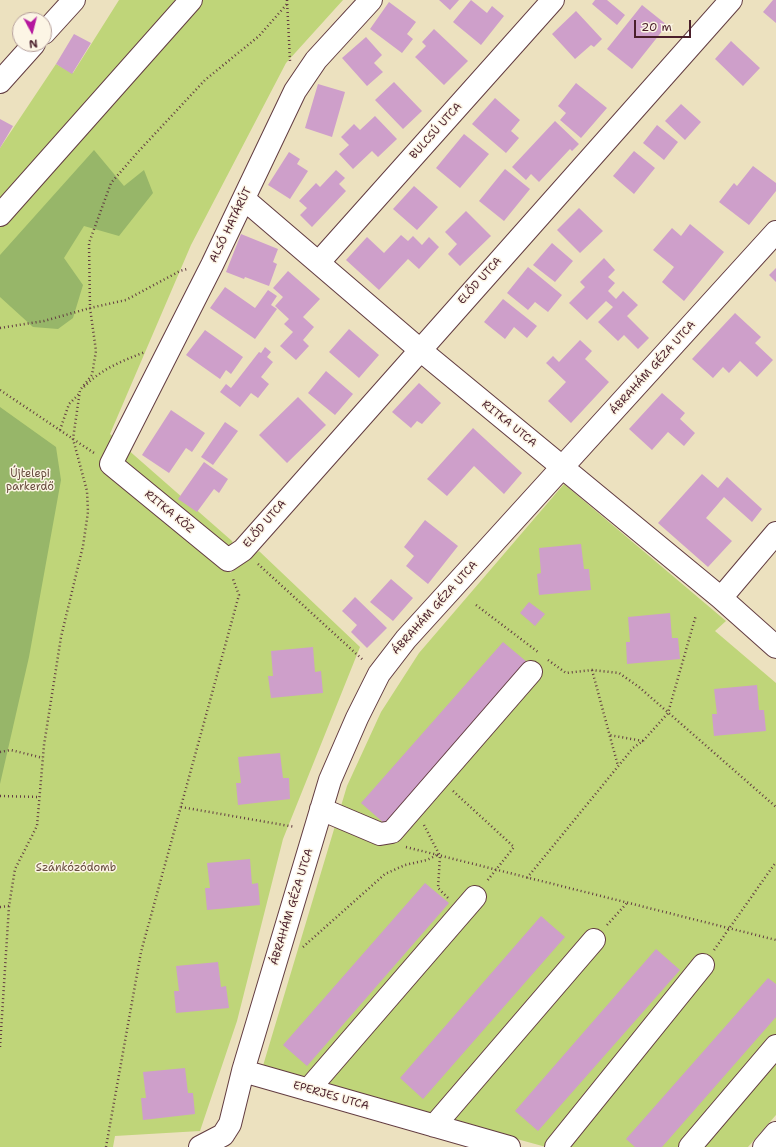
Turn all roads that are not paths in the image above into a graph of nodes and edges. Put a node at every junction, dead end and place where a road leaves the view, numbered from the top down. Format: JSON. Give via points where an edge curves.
{"nodes":[{"id":1,"x":74,"y":0,"type":"edge"},
{"id":2,"x":191,"y":0,"type":"edge"},
{"id":3,"x":370,"y":0,"type":"edge"},
{"id":4,"x":553,"y":0,"type":"edge"},
{"id":5,"x":731,"y":0,"type":"edge"},
{"id":6,"x":52,"y":24,"type":"edge"},
{"id":7,"x":27,"y":52,"type":"edge"},
{"id":8,"x":0,"y":82,"type":"edge"},
{"id":9,"x":244,"y":199,"type":"junction"},
{"id":10,"x":0,"y":215,"type":"edge"},
{"id":11,"x":776,"y":232,"type":"edge"},
{"id":12,"x":319,"y":262,"type":"junction"},
{"id":13,"x":419,"y":349,"type":"junction"},
{"id":14,"x":111,"y":464,"type":"joint"},
{"id":15,"x":564,"y":467,"type":"junction"},
{"id":16,"x":776,"y":533,"type":"edge"},
{"id":17,"x":235,"y":555,"type":"joint"},
{"id":18,"x":720,"y":598,"type":"junction"},
{"id":19,"x":776,"y":647,"type":"edge"},
{"id":20,"x":531,"y":672,"type":"dead end"},
{"id":21,"x":321,"y":809,"type":"junction"},
{"id":22,"x":469,"y":904,"type":"road end"},
{"id":23,"x":594,"y":940,"type":"road end"},
{"id":24,"x":703,"y":965,"type":"road end"},
{"id":25,"x":776,"y":1046,"type":"edge"},
{"id":26,"x":243,"y":1071,"type":"junction"},
{"id":27,"x":308,"y":1090,"type":"junction"},
{"id":28,"x":434,"y":1126,"type":"junction"},
{"id":29,"x":776,"y":1133,"type":"edge"},
{"id":30,"x":200,"y":1147,"type":"edge"},
{"id":31,"x":509,"y":1147,"type":"edge"},
{"id":32,"x":556,"y":1147,"type":"edge"},
{"id":33,"x":690,"y":1147,"type":"edge"},
{"id":34,"x":764,"y":1147,"type":"edge"}],
"edges":[{"from":1,"to":6,"type":"street"},
{"from":2,"to":10,"type":"street"},
{"from":3,"to":9,"type":"street","name":"ALSÓ HATÁRÚT","via":[[316,60],[295,91]]},
{"from":4,"to":12,"type":"street","name":"BULCSÚ UTCA"},
{"from":5,"to":13,"type":"street","name":"ELŐD UTCA"},
{"from":7,"to":8,"type":"street"},
{"from":9,"to":12,"type":"street","name":"RITKA UTCA"},
{"from":9,"to":14,"type":"street","name":"ALSÓ HATÁRÚT"},
{"from":11,"to":15,"type":"street","name":"ÁBRAHÁM GÉZA UTCA"},
{"from":12,"to":13,"type":"street","name":"RITKA UTCA"},
{"from":13,"to":15,"type":"street","name":"RITKA UTCA"},
{"from":13,"to":17,"type":"street","name":"ELŐD UTCA"},
{"from":14,"to":17,"type":"street","name":"RITKA KÖZ"},
{"from":15,"to":18,"type":"street","name":"RITKA UTCA"},
{"from":15,"to":21,"type":"street","name":"ÁBRAHÁM GÉZA UTCA","via":[[406,638],[379,674],[342,752]]},
{"from":16,"to":18,"type":"street"},
{"from":18,"to":19,"type":"street","name":"RITKA UTCA"},
{"from":20,"to":21,"type":"street","via":[[392,832],[380,834]]},
{"from":21,"to":26,"type":"street","name":"ÁBRAHÁM GÉZA UTCA"},
{"from":22,"to":27,"type":"street"},
{"from":23,"to":28,"type":"street"},
{"from":24,"to":32,"type":"street"},
{"from":25,"to":33,"type":"street"},
{"from":26,"to":27,"type":"street","name":"EPERJES UTCA"},
{"from":26,"to":30,"type":"street","via":[[230,1124],[217,1139]]},
{"from":27,"to":28,"type":"street","name":"EPERJES UTCA"},
{"from":28,"to":31,"type":"street","name":"EPERJES UTCA"},
{"from":29,"to":34,"type":"street"}]}
